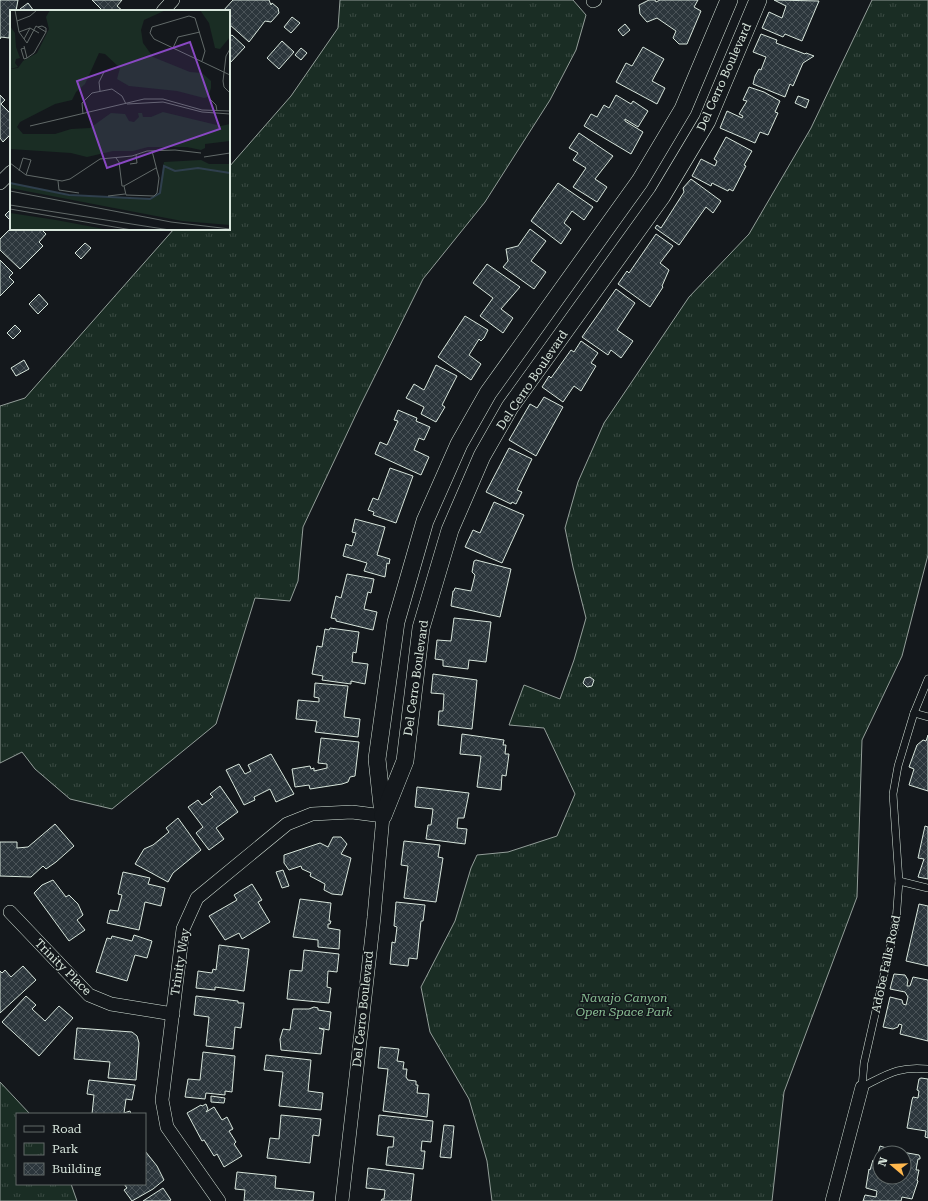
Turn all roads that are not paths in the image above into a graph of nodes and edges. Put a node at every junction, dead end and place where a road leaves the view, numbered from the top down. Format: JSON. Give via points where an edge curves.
{"nodes":[{"id":1,"x":173,"y":0,"type":"edge"},
{"id":2,"x":729,"y":0,"type":"edge"},
{"id":3,"x":758,"y":0,"type":"edge"},
{"id":4,"x":163,"y":10,"type":"edge"},
{"id":5,"x":928,"y":679,"type":"edge"},
{"id":6,"x":914,"y":713,"type":"junction"},
{"id":7,"x":928,"y":716,"type":"edge"},
{"id":8,"x":383,"y":816,"type":"junction"},
{"id":9,"x":899,"y":881,"type":"junction"},
{"id":10,"x":928,"y":888,"type":"edge"},
{"id":11,"x":10,"y":912,"type":"dead end"},
{"id":12,"x":173,"y":1014,"type":"junction"},
{"id":13,"x":928,"y":1069,"type":"edge"},
{"id":14,"x":862,"y":1087,"type":"junction"},
{"id":15,"x":218,"y":1201,"type":"edge"},
{"id":16,"x":342,"y":1201,"type":"edge"},
{"id":17,"x":832,"y":1201,"type":"edge"}],
"edges":[{"from":1,"to":4,"type":"street"},
{"from":2,"to":8,"type":"street","name":"Del Cerro Boulevard","via":[[683,109],[640,181],[488,393],[459,444],[425,521],[396,622],[377,759]]},
{"from":3,"to":8,"type":"street","name":"Del Cerro Boulevard","via":[[707,121],[662,196],[510,407],[482,456],[450,530],[422,628],[405,761]]},
{"from":5,"to":6,"type":"lane","name":"Adobe Falls Road"},
{"from":6,"to":7,"type":"lane"},
{"from":6,"to":9,"type":"lane","name":"Adobe Falls Road","via":[[898,766],[893,794]]},
{"from":8,"to":12,"type":"street","name":"Trinity Way","via":[[352,812],[312,814],[287,824],[197,898],[183,929]]},
{"from":8,"to":16,"type":"street","name":"Del Cerro Boulevard"},
{"from":9,"to":10,"type":"lane"},
{"from":9,"to":14,"type":"lane","name":"Adobe Falls Road","via":[[896,922],[864,1063]]},
{"from":11,"to":12,"type":"street","name":"Trinity Place","via":[[89,995],[111,1004]]},
{"from":12,"to":15,"type":"street","name":"Trinity Way","via":[[162,1100],[167,1127]]},
{"from":13,"to":14,"type":"lane","via":[[898,1070]]},
{"from":14,"to":17,"type":"street","name":"Adobe Falls Road"}]}
